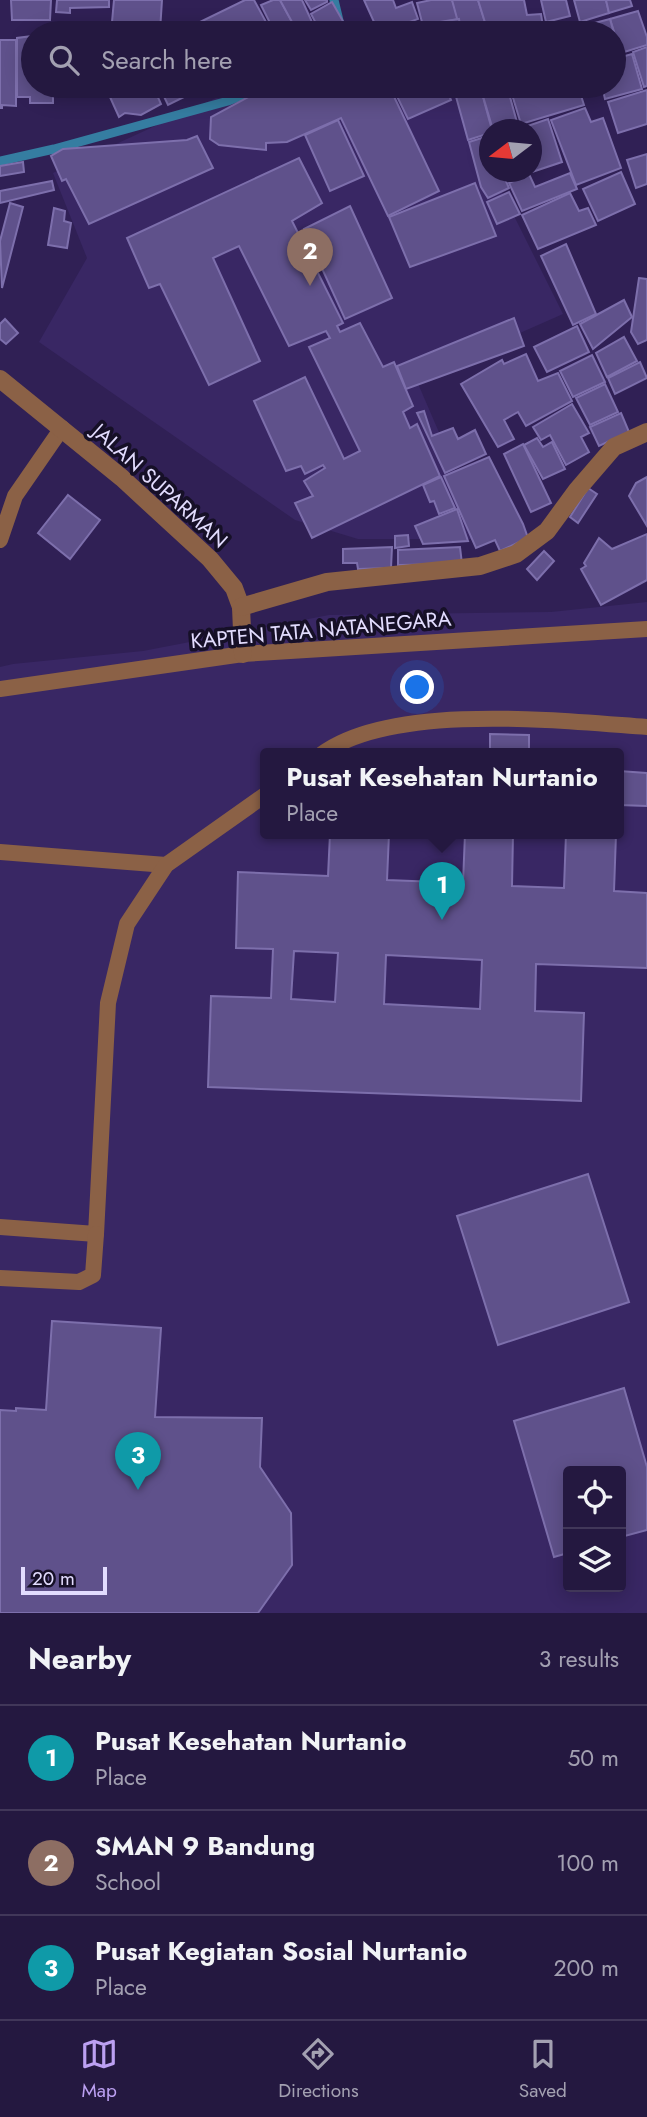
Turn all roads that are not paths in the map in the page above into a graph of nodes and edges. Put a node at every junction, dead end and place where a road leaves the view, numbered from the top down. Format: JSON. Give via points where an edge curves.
{"nodes":[{"id":1,"x":0,"y":379,"type":"edge"},
{"id":2,"x":62,"y":428,"type":"junction"},
{"id":3,"x":647,"y":432,"type":"edge"},
{"id":4,"x":0,"y":540,"type":"edge"},
{"id":5,"x":241,"y":607,"type":"junction"},
{"id":6,"x":647,"y":629,"type":"edge"},
{"id":7,"x":243,"y":654,"type":"junction"},
{"id":8,"x":0,"y":689,"type":"edge"},
{"id":9,"x":647,"y":727,"type":"edge"},
{"id":10,"x":330,"y":748,"type":"edge"},
{"id":11,"x":260,"y":799,"type":"edge"},
{"id":12,"x":0,"y":852,"type":"edge"},
{"id":13,"x":166,"y":865,"type":"junction"},
{"id":14,"x":0,"y":1227,"type":"edge"},
{"id":15,"x":96,"y":1234,"type":"junction"},
{"id":16,"x":0,"y":1278,"type":"edge"}],
"edges":[{"from":1,"to":2,"type":"street","name":"JALAN SUPARMAN"},
{"from":2,"to":4,"type":"lane","via":[[15,496]]},
{"from":2,"to":5,"type":"street","name":"JALAN SUPARMAN","via":[[210,559],[234,588]]},
{"from":3,"to":5,"type":"street","via":[[614,447],[547,531],[516,554],[481,566],[327,582]]},
{"from":5,"to":7,"type":"street","name":"JALAN SUPARMAN"},
{"from":6,"to":7,"type":"lane","name":"KAPTEN TATA NATANEGARA"},
{"from":7,"to":8,"type":"lane","name":"KAPTEN TATA NATANEGARA"},
{"from":9,"to":10,"type":"lane","via":[[523,719],[442,721],[368,733]]},
{"from":11,"to":13,"type":"lane"},
{"from":12,"to":13,"type":"lane"},
{"from":13,"to":15,"type":"lane","via":[[127,924],[108,1003]]},
{"from":14,"to":15,"type":"lane"},
{"from":15,"to":16,"type":"lane","via":[[93,1275],[79,1282]]}]}
